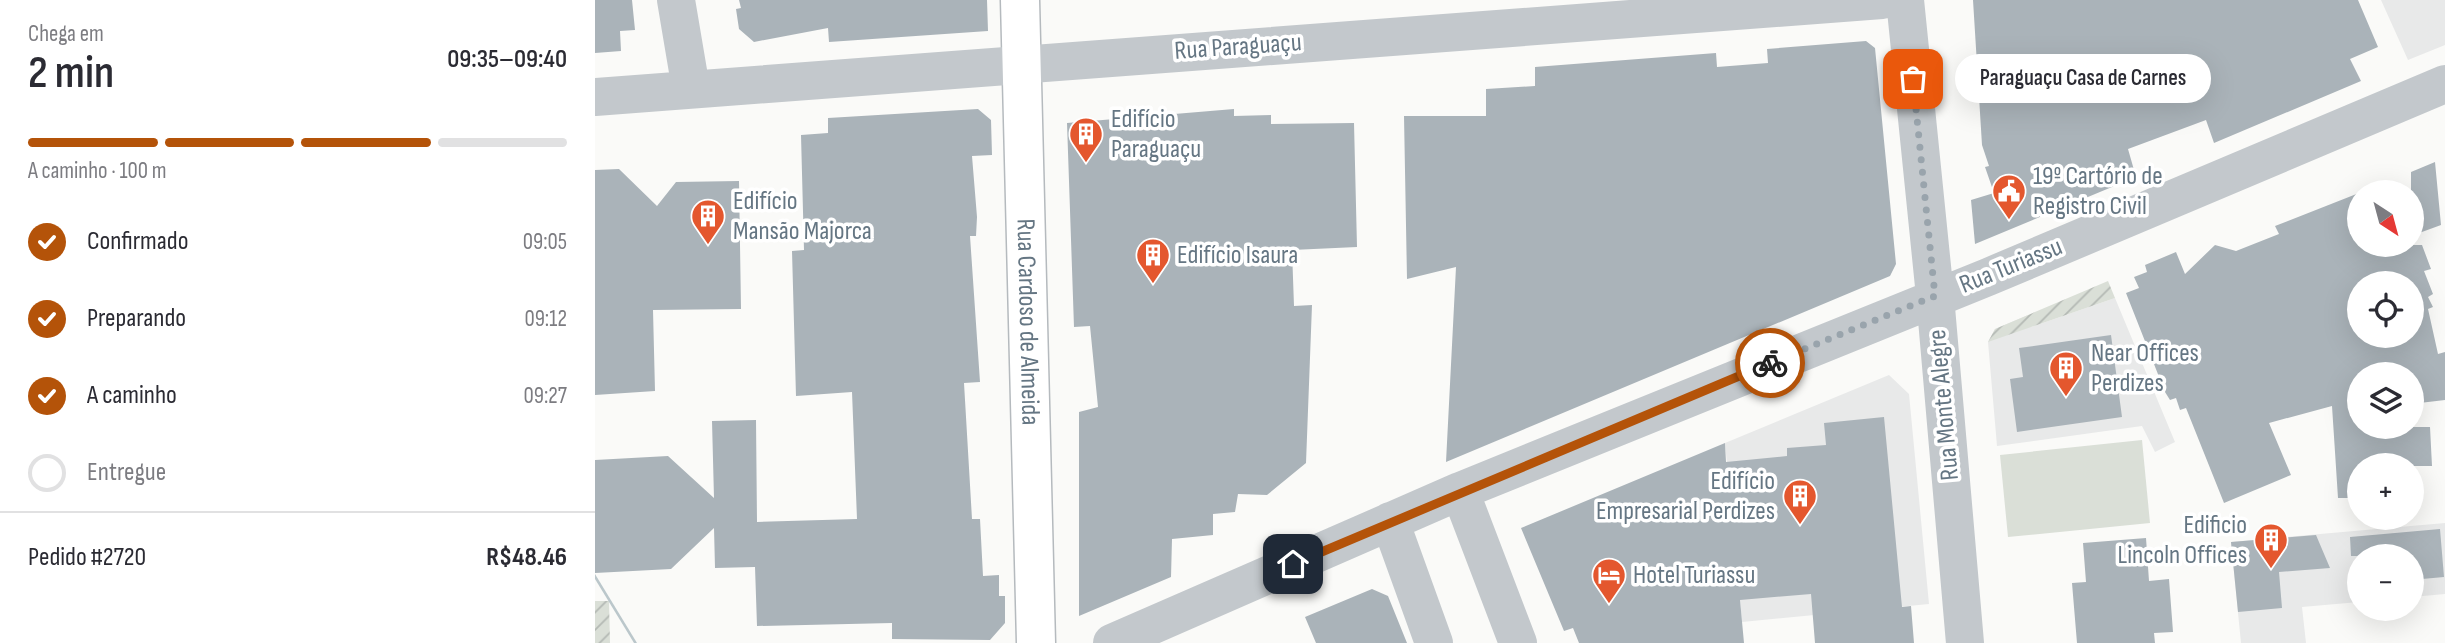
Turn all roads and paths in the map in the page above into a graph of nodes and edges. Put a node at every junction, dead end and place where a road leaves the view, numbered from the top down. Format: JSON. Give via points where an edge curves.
{"nodes":[{"id":1,"x":676,"y":0,"type":"edge"},
{"id":2,"x":1020,"y":0,"type":"edge"},
{"id":3,"x":1882,"y":0,"type":"edge"},
{"id":4,"x":1905,"y":0,"type":"edge"},
{"id":5,"x":1021,"y":64,"type":"junction"},
{"id":6,"x":2445,"y":84,"type":"edge"},
{"id":7,"x":691,"y":89,"type":"junction"},
{"id":8,"x":595,"y":97,"type":"edge"},
{"id":9,"x":1935,"y":296,"type":"junction"},
{"id":10,"x":1460,"y":491,"type":"junction"},
{"id":11,"x":1390,"y":522,"type":"junction"},
{"id":12,"x":1036,"y":643,"type":"edge"},
{"id":13,"x":1112,"y":643,"type":"edge"},
{"id":14,"x":1434,"y":643,"type":"edge"},
{"id":15,"x":1518,"y":643,"type":"edge"},
{"id":16,"x":1965,"y":643,"type":"edge"}],
"edges":[{"from":1,"to":7,"type":"street"},
{"from":2,"to":5,"type":"main road","name":"Rua Cardoso de Almeida"},
{"from":3,"to":5,"type":"street","name":"Rua Paraguaçu"},
{"from":4,"to":9,"type":"street","name":"Rua Monte Alegre"},
{"from":5,"to":7,"type":"street","name":"Rua Paraguaçu"},
{"from":5,"to":12,"type":"main road","name":"Rua Cardoso de Almeida"},
{"from":6,"to":9,"type":"street","name":"Rua Turiassu"},
{"from":7,"to":8,"type":"street","name":"Rua Paraguaçu"},
{"from":9,"to":10,"type":"street","name":"Rua Turiassu"},
{"from":9,"to":16,"type":"street","name":"Rua Monte Alegre"},
{"from":10,"to":11,"type":"street","name":"Rua Turiassu"},
{"from":10,"to":15,"type":"street"},
{"from":11,"to":13,"type":"street","name":"Rua Turiassu"},
{"from":11,"to":14,"type":"street"}]}
